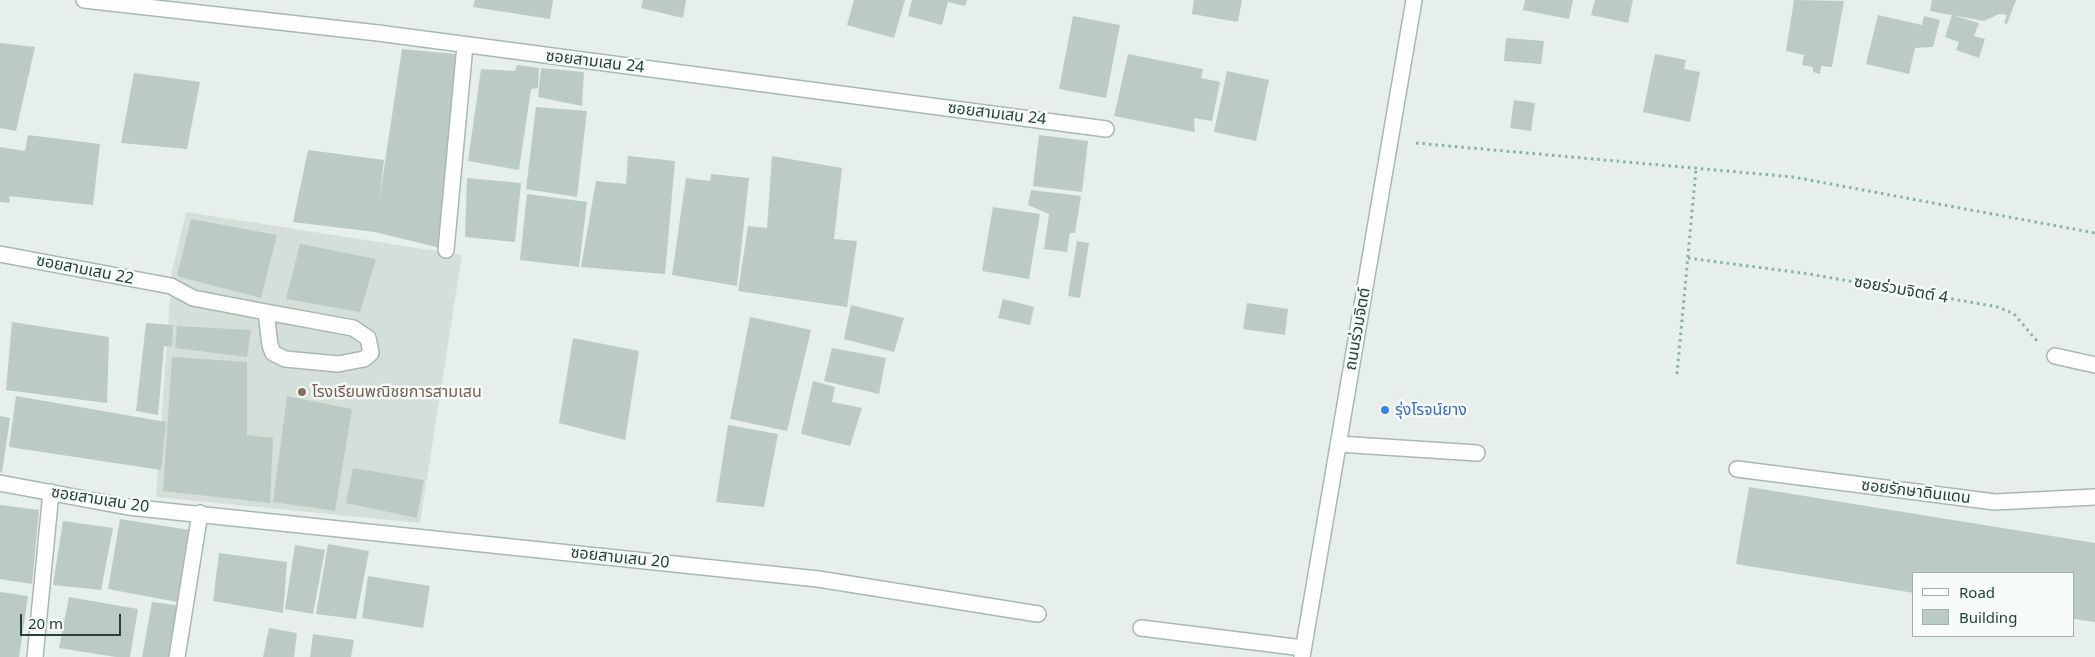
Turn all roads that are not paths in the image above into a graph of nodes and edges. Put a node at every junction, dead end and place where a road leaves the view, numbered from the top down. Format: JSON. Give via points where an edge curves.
{"nodes":[{"id":1,"x":84,"y":0,"type":"edge"},
{"id":2,"x":1414,"y":0,"type":"edge"},
{"id":3,"x":465,"y":45,"type":"junction"},
{"id":4,"x":1106,"y":128,"type":"dead end"},
{"id":5,"x":446,"y":250,"type":"dead end"},
{"id":6,"x":0,"y":254,"type":"edge"},
{"id":7,"x":266,"y":312,"type":"junction"},
{"id":8,"x":2055,"y":356,"type":"road end"},
{"id":9,"x":2095,"y":365,"type":"edge"},
{"id":10,"x":1338,"y":444,"type":"junction"},
{"id":11,"x":1476,"y":453,"type":"dead end"},
{"id":12,"x":1737,"y":469,"type":"dead end"},
{"id":13,"x":0,"y":483,"type":"edge"},
{"id":14,"x":51,"y":492,"type":"junction"},
{"id":15,"x":2095,"y":497,"type":"edge"},
{"id":16,"x":200,"y":514,"type":"junction"},
{"id":17,"x":1038,"y":614,"type":"dead end"},
{"id":18,"x":1141,"y":628,"type":"dead end"},
{"id":19,"x":1302,"y":653,"type":"edge"},
{"id":20,"x":36,"y":657,"type":"edge"},
{"id":21,"x":176,"y":657,"type":"edge"}],
"edges":[{"from":1,"to":3,"type":"street","name":"ซอยสามเสน 24"},
{"from":2,"to":10,"type":"street","name":"ถนนร่วมจิตต์"},
{"from":3,"to":4,"type":"street","name":"ซอยสามเสน 24"},
{"from":3,"to":5,"type":"street"},
{"from":6,"to":7,"type":"street","name":"ซอยสามเสน 22","via":[[171,286],[193,298]]},
{"from":7,"to":7,"type":"street","name":"ซอยสามเสน 22","via":[[353,328],[368,338],[371,353],[364,359],[338,364],[285,359],[273,354]]},
{"from":8,"to":9,"type":"street"},
{"from":10,"to":11,"type":"street"},
{"from":10,"to":19,"type":"street","name":"ถนนร่วมจิตต์"},
{"from":12,"to":15,"type":"street","name":"ซอยรักษาดินแดน","via":[[1995,502]]},
{"from":13,"to":14,"type":"street","name":"ซอยสามเสน 20"},
{"from":14,"to":16,"type":"street","name":"ซอยสามเสน 20","via":[[128,507]]},
{"from":14,"to":20,"type":"street"},
{"from":16,"to":17,"type":"street","name":"ซอยสามเสน 20","via":[[818,579]]},
{"from":16,"to":21,"type":"street"},
{"from":18,"to":19,"type":"street"}]}
